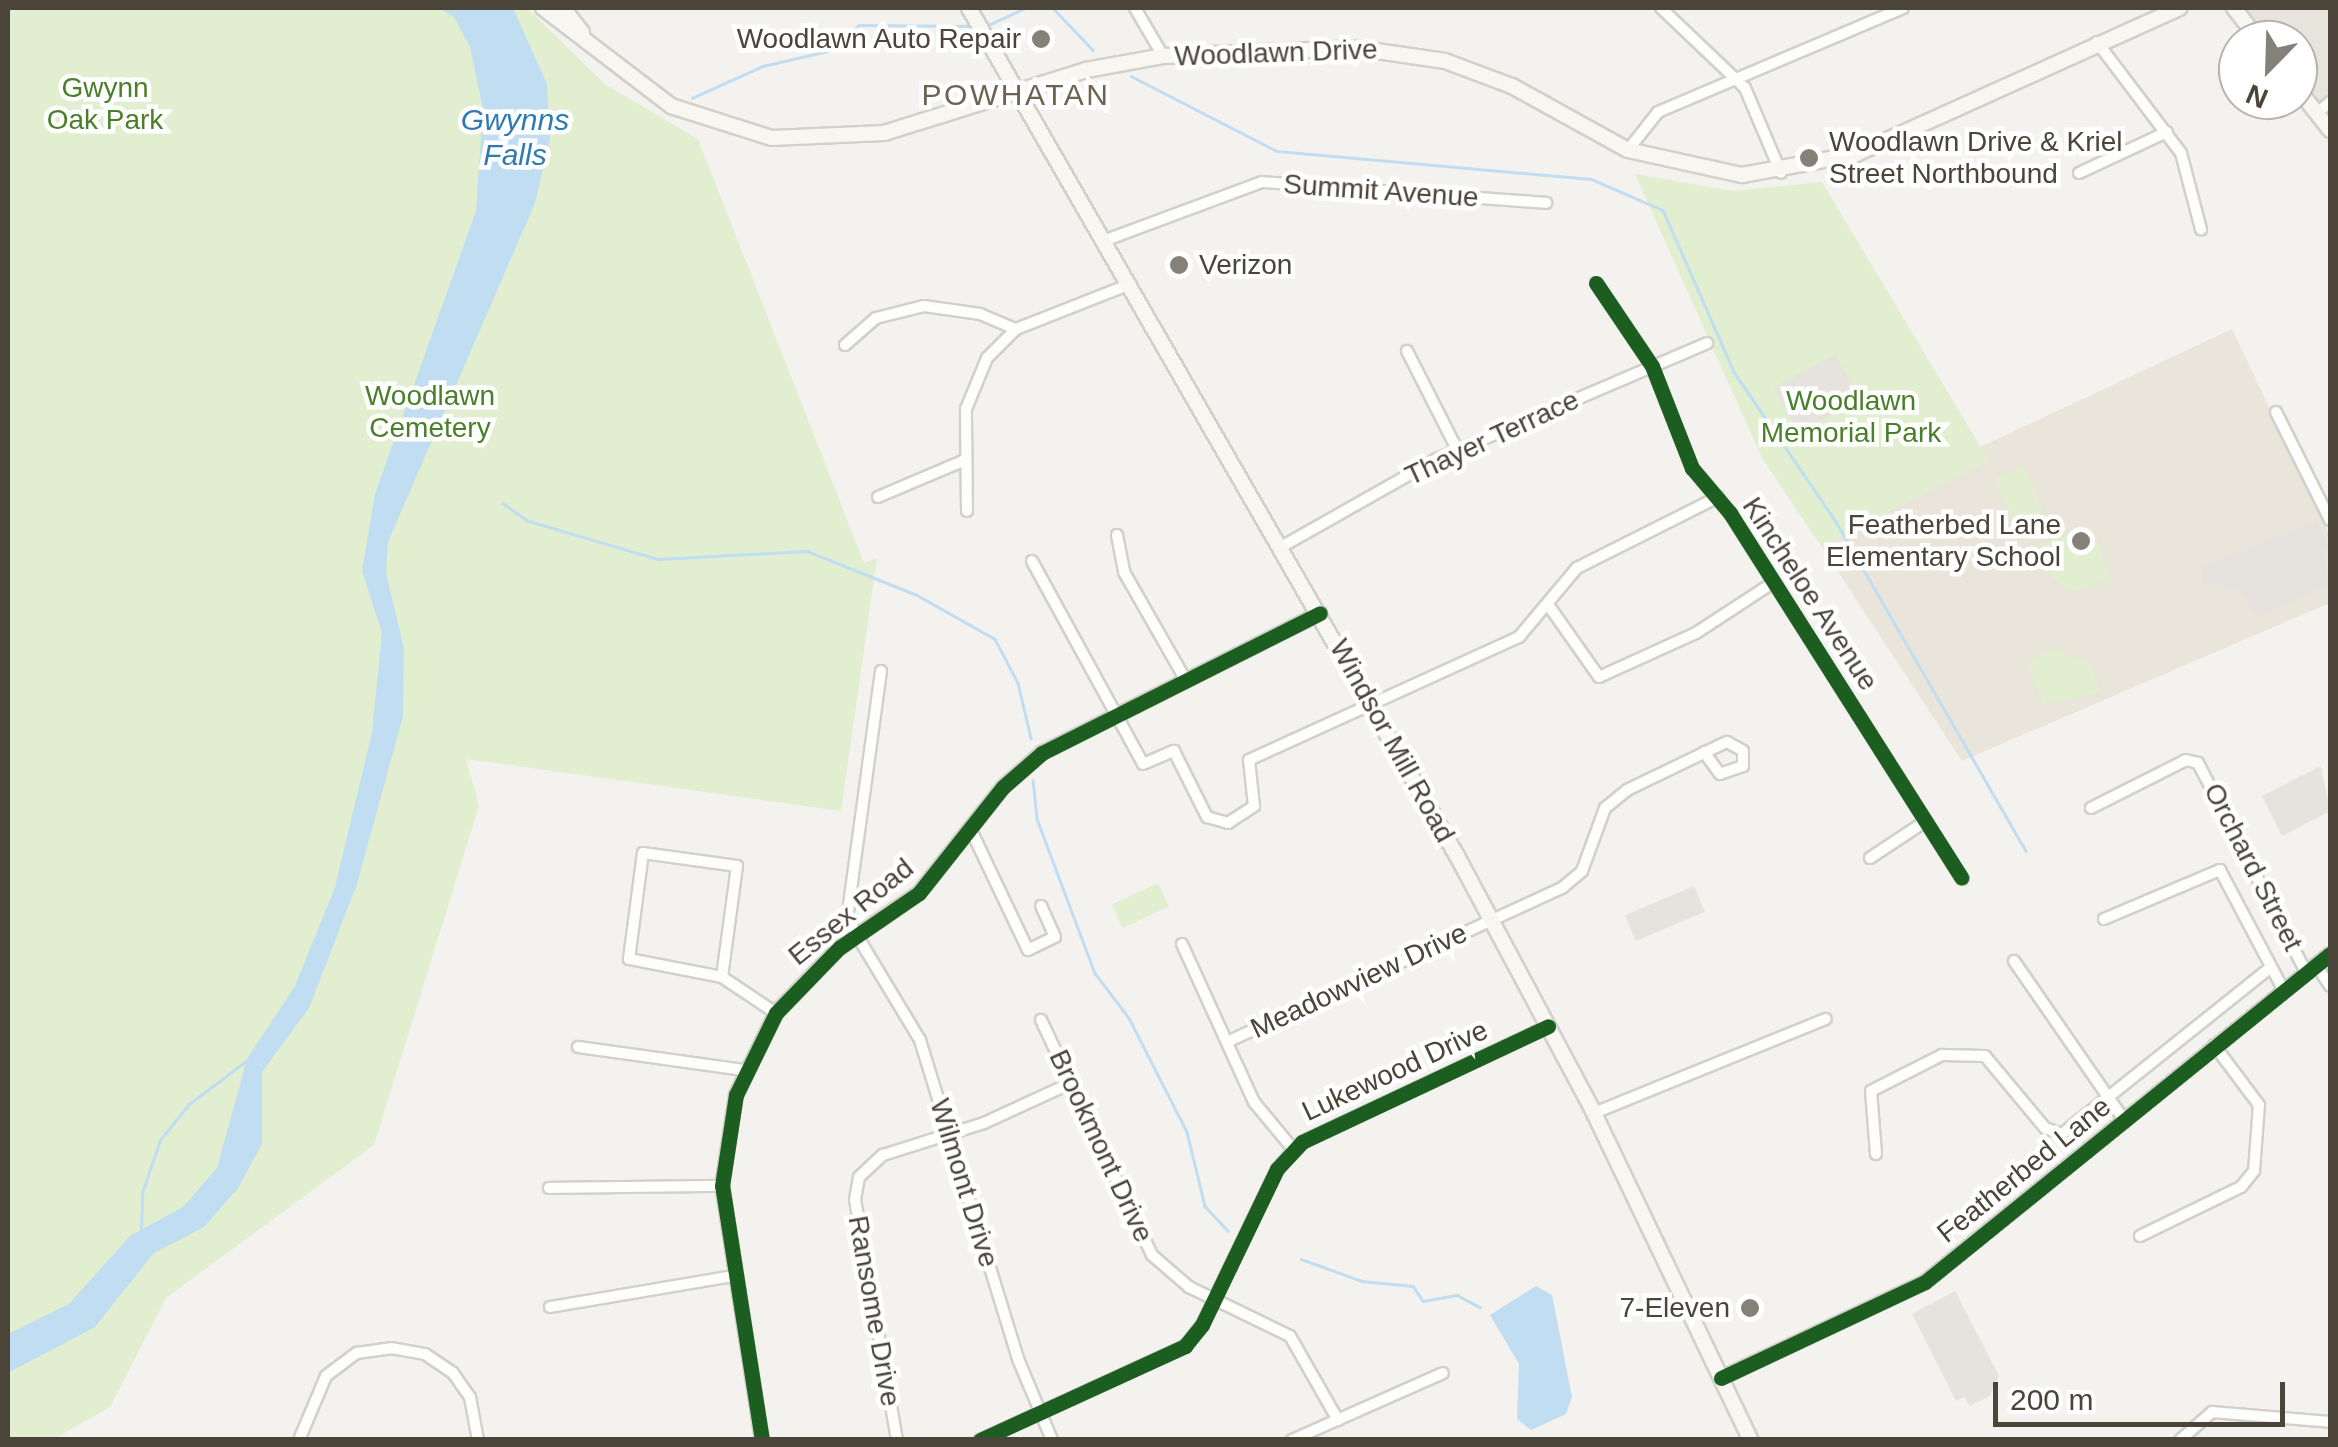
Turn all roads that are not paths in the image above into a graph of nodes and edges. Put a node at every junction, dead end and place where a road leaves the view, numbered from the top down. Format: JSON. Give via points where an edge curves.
{"nodes":[{"id":1,"x":543,"y":8,"type":"edge"},
{"id":2,"x":564,"y":8,"type":"edge"},
{"id":3,"x":969,"y":8,"type":"edge"},
{"id":4,"x":1135,"y":8,"type":"edge"},
{"id":5,"x":1661,"y":8,"type":"edge"},
{"id":6,"x":1867,"y":8,"type":"edge"},
{"id":7,"x":1903,"y":8,"type":"edge"},
{"id":8,"x":2180,"y":8,"type":"edge"},
{"id":9,"x":1878,"y":18,"type":"junction"},
{"id":10,"x":2097,"y":42,"type":"junction"},
{"id":11,"x":590,"y":45,"type":"junction"},
{"id":12,"x":1163,"y":56,"type":"junction"},
{"id":13,"x":1736,"y":78,"type":"junction"},
{"id":14,"x":1020,"y":92,"type":"junction"},
{"id":15,"x":2167,"y":132,"type":"junction"},
{"id":16,"x":1628,"y":150,"type":"junction"},
{"id":17,"x":1781,"y":173,"type":"junction"},
{"id":18,"x":2079,"y":174,"type":"dead end"},
{"id":19,"x":1546,"y":204,"type":"dead end"},
{"id":20,"x":2201,"y":230,"type":"dead end"},
{"id":21,"x":1106,"y":240,"type":"junction"},
{"id":22,"x":1131,"y":283,"type":"junction"},
{"id":23,"x":1596,"y":283,"type":"dead end"},
{"id":24,"x":1016,"y":329,"type":"junction"},
{"id":25,"x":1707,"y":343,"type":"dead end"},
{"id":26,"x":845,"y":345,"type":"dead end"},
{"id":27,"x":1407,"y":351,"type":"dead end"},
{"id":28,"x":1652,"y":366,"type":"junction"},
{"id":29,"x":2276,"y":412,"type":"dead end"},
{"id":30,"x":1457,"y":449,"type":"junction"},
{"id":31,"x":965,"y":460,"type":"junction"},
{"id":32,"x":878,"y":497,"type":"dead end"},
{"id":33,"x":1718,"y":497,"type":"junction"},
{"id":34,"x":968,"y":511,"type":"dead end"},
{"id":35,"x":2330,"y":520,"type":"edge"},
{"id":36,"x":1117,"y":535,"type":"dead end"},
{"id":37,"x":1283,"y":546,"type":"junction"},
{"id":38,"x":1032,"y":561,"type":"dead end"},
{"id":39,"x":1774,"y":582,"type":"junction"},
{"id":40,"x":1549,"y":606,"type":"junction"},
{"id":41,"x":1320,"y":613,"type":"junction"},
{"id":42,"x":880,"y":671,"type":"dead end"},
{"id":43,"x":1185,"y":679,"type":"junction"},
{"id":44,"x":1371,"y":704,"type":"junction"},
{"id":45,"x":1118,"y":710,"type":"junction"},
{"id":46,"x":1704,"y":752,"type":"dead end"},
{"id":47,"x":2091,"y":808,"type":"dead end"},
{"id":48,"x":1926,"y":822,"type":"junction"},
{"id":49,"x":970,"y":828,"type":"junction"},
{"id":50,"x":1870,"y":858,"type":"dead end"},
{"id":51,"x":1962,"y":878,"type":"dead end"},
{"id":52,"x":1040,"y":906,"type":"dead end"},
{"id":53,"x":2104,"y":919,"type":"dead end"},
{"id":54,"x":1490,"y":920,"type":"junction"},
{"id":55,"x":858,"y":935,"type":"junction"},
{"id":56,"x":1182,"y":944,"type":"dead end"},
{"id":57,"x":2330,"y":954,"type":"edge"},
{"id":58,"x":2014,"y":961,"type":"dead end"},
{"id":59,"x":2270,"y":968,"type":"junction"},
{"id":60,"x":2311,"y":968,"type":"junction"},
{"id":61,"x":722,"y":976,"type":"junction"},
{"id":62,"x":2330,"y":986,"type":"edge"},
{"id":63,"x":2283,"y":990,"type":"junction"},
{"id":64,"x":776,"y":1014,"type":"junction"},
{"id":65,"x":1826,"y":1018,"type":"dead end"},
{"id":66,"x":1041,"y":1020,"type":"dead end"},
{"id":67,"x":1548,"y":1026,"type":"junction"},
{"id":68,"x":1228,"y":1042,"type":"junction"},
{"id":69,"x":2214,"y":1045,"type":"junction"},
{"id":70,"x":578,"y":1046,"type":"dead end"},
{"id":71,"x":744,"y":1070,"type":"junction"},
{"id":72,"x":1070,"y":1083,"type":"junction"},
{"id":73,"x":2104,"y":1098,"type":"junction"},
{"id":74,"x":1594,"y":1113,"type":"junction"},
{"id":75,"x":2124,"y":1120,"type":"junction"},
{"id":76,"x":950,"y":1134,"type":"junction"},
{"id":77,"x":1293,"y":1149,"type":"junction"},
{"id":78,"x":1876,"y":1154,"type":"dead end"},
{"id":79,"x":722,"y":1186,"type":"junction"},
{"id":80,"x":549,"y":1188,"type":"dead end"},
{"id":81,"x":2140,"y":1236,"type":"dead end"},
{"id":82,"x":733,"y":1276,"type":"junction"},
{"id":83,"x":1215,"y":1299,"type":"junction"},
{"id":84,"x":550,"y":1307,"type":"dead end"},
{"id":85,"x":1444,"y":1372,"type":"dead end"},
{"id":86,"x":1721,"y":1378,"type":"junction"},
{"id":87,"x":1040,"y":1413,"type":"junction"},
{"id":88,"x":1338,"y":1420,"type":"junction"},
{"id":89,"x":2330,"y":1422,"type":"edge"},
{"id":90,"x":759,"y":1439,"type":"edge"},
{"id":91,"x":299,"y":1440,"type":"edge"},
{"id":92,"x":478,"y":1440,"type":"edge"},
{"id":93,"x":896,"y":1440,"type":"edge"},
{"id":94,"x":980,"y":1440,"type":"edge"},
{"id":95,"x":1052,"y":1440,"type":"edge"},
{"id":96,"x":1292,"y":1440,"type":"edge"},
{"id":97,"x":1752,"y":1440,"type":"edge"},
{"id":98,"x":2180,"y":1440,"type":"edge"}],
"edges":[{"from":1,"to":11,"type":"main road","name":"Woodlawn Drive"},
{"from":2,"to":11,"type":"main road","name":"Woodlawn Drive"},
{"from":3,"to":14,"type":"main road","name":"Windsor Mill Road"},
{"from":4,"to":12,"type":"street"},
{"from":5,"to":13,"type":"street"},
{"from":6,"to":9,"type":"street"},
{"from":7,"to":9,"type":"street"},
{"from":8,"to":10,"type":"main road","name":"Woodlawn Drive"},
{"from":9,"to":13,"type":"street"},
{"from":10,"to":15,"type":"street"},
{"from":10,"to":17,"type":"main road","name":"Woodlawn Drive","via":[[1856,154]]},
{"from":11,"to":14,"type":"main road","name":"Woodlawn Drive","via":[[671,106],[772,138],[851,139]]},
{"from":12,"to":14,"type":"main road","name":"Woodlawn Drive"},
{"from":12,"to":16,"type":"main road","name":"Woodlawn Drive","via":[[1356,48],[1415,54],[1496,79]]},
{"from":13,"to":16,"type":"street","via":[[1658,112]]},
{"from":13,"to":17,"type":"street"},
{"from":14,"to":21,"type":"main road","name":"Windsor Mill Road"},
{"from":15,"to":18,"type":"street"},
{"from":15,"to":20,"type":"street","via":[[2188,167]]},
{"from":16,"to":17,"type":"main road","name":"Woodlawn Drive","via":[[1708,172]]},
{"from":19,"to":21,"type":"street","name":"Summit Avenue","via":[[1262,182]]},
{"from":21,"to":22,"type":"main road","name":"Windsor Mill Road"},
{"from":22,"to":24,"type":"street"},
{"from":22,"to":37,"type":"main road","name":"Windsor Mill Road"},
{"from":23,"to":28,"type":"street","name":"Kincheloe Avenue"},
{"from":24,"to":26,"type":"street","via":[[980,314],[924,306],[876,318]]},
{"from":24,"to":31,"type":"street","via":[[976,378]]},
{"from":25,"to":28,"type":"street","name":"Thayer Terrace"},
{"from":27,"to":30,"type":"street"},
{"from":28,"to":30,"type":"street","name":"Thayer Terrace"},
{"from":28,"to":33,"type":"street","name":"Kincheloe Avenue","via":[[1692,468]]},
{"from":29,"to":35,"type":"street"},
{"from":30,"to":37,"type":"street","name":"Thayer Terrace"},
{"from":31,"to":32,"type":"street"},
{"from":31,"to":34,"type":"street"},
{"from":33,"to":39,"type":"street","name":"Kincheloe Avenue"},
{"from":33,"to":40,"type":"street","via":[[1587,561]]},
{"from":36,"to":43,"type":"street","via":[[1124,572]]},
{"from":37,"to":41,"type":"main road","name":"Windsor Mill Road"},
{"from":38,"to":45,"type":"street"},
{"from":39,"to":40,"type":"street","via":[[1696,632],[1599,677]]},
{"from":39,"to":48,"type":"street","name":"Kincheloe Avenue"},
{"from":40,"to":44,"type":"street","via":[[1519,637]]},
{"from":41,"to":43,"type":"street","name":"Essex Road"},
{"from":41,"to":44,"type":"main road","name":"Windsor Mill Road"},
{"from":42,"to":55,"type":"street","via":[[846,912]]},
{"from":43,"to":45,"type":"street","name":"Essex Road"},
{"from":44,"to":45,"type":"street","via":[[1249,760],[1250,811],[1228,823],[1207,818],[1174,751],[1143,764]]},
{"from":44,"to":54,"type":"main road","name":"Windsor Mill Road"},
{"from":45,"to":49,"type":"street","name":"Essex Road","via":[[1022,769]]},
{"from":46,"to":54,"type":"street","name":"Meadowview Drive","via":[[1615,798],[1572,882]]},
{"from":47,"to":60,"type":"street","name":"Orchard Street","via":[[2186,760],[2198,763]]},
{"from":48,"to":50,"type":"street"},
{"from":48,"to":51,"type":"street","name":"Kincheloe Avenue"},
{"from":49,"to":52,"type":"street","via":[[1028,950],[1056,937]]},
{"from":49,"to":55,"type":"street","name":"Essex Road","via":[[919,893]]},
{"from":53,"to":59,"type":"street","via":[[2220,870]]},
{"from":54,"to":67,"type":"main road","name":"Windsor Mill Road"},
{"from":54,"to":68,"type":"street","name":"Meadowview Drive"},
{"from":55,"to":64,"type":"street","name":"Essex Road"},
{"from":55,"to":76,"type":"street","name":"Wilmont Drive","via":[[912,1021]]},
{"from":56,"to":68,"type":"street"},
{"from":57,"to":60,"type":"street","name":"Featherbed Lane"},
{"from":58,"to":73,"type":"street"},
{"from":59,"to":63,"type":"street"},
{"from":59,"to":73,"type":"street"},
{"from":60,"to":62,"type":"street"},
{"from":60,"to":63,"type":"street","name":"Featherbed Lane"},
{"from":61,"to":61,"type":"street","via":[[737,866],[643,853],[629,960]]},
{"from":61,"to":64,"type":"street"},
{"from":63,"to":69,"type":"street","name":"Featherbed Lane"},
{"from":64,"to":71,"type":"street","name":"Essex Road"},
{"from":65,"to":74,"type":"street"},
{"from":66,"to":72,"type":"street","name":"Brookmont Drive"},
{"from":67,"to":74,"type":"main road","name":"Windsor Mill Road"},
{"from":67,"to":77,"type":"street","name":"Lukewood Drive"},
{"from":68,"to":77,"type":"street","via":[[1268,1124]]},
{"from":69,"to":75,"type":"street","name":"Featherbed Lane"},
{"from":69,"to":81,"type":"street","via":[[2254,1093],[2260,1158],[2242,1187]]},
{"from":70,"to":71,"type":"street"},
{"from":71,"to":79,"type":"street","name":"Essex Road"},
{"from":72,"to":76,"type":"street","name":"Ransome Drive"},
{"from":72,"to":83,"type":"street","name":"Brookmont Drive","via":[[1152,1255],[1175,1278]]},
{"from":73,"to":75,"type":"street"},
{"from":73,"to":78,"type":"street","via":[[2068,1131],[2051,1132],[1995,1064],[1956,1051],[1870,1091]]},
{"from":74,"to":86,"type":"main road","name":"Windsor Mill Road"},
{"from":75,"to":86,"type":"street","name":"Featherbed Lane","via":[[1925,1282]]},
{"from":76,"to":87,"type":"street","name":"Wilmont Drive"},
{"from":76,"to":93,"type":"street","name":"Ransome Drive","via":[[873,1160],[856,1188]]},
{"from":77,"to":83,"type":"street","name":"Lukewood Drive"},
{"from":79,"to":80,"type":"street"},
{"from":79,"to":82,"type":"street","name":"Essex Road"},
{"from":82,"to":84,"type":"street"},
{"from":82,"to":90,"type":"street","name":"Essex Road"},
{"from":83,"to":87,"type":"street","name":"Lukewood Drive","via":[[1185,1346]]},
{"from":83,"to":88,"type":"street","name":"Brookmont Drive","via":[[1299,1344]]},
{"from":85,"to":88,"type":"street"},
{"from":86,"to":97,"type":"main road","name":"Windsor Mill Road"},
{"from":87,"to":94,"type":"street","name":"Lukewood Drive"},
{"from":87,"to":95,"type":"street","name":"Wilmont Drive"},
{"from":88,"to":96,"type":"street"},
{"from":89,"to":98,"type":"street","via":[[2212,1412]]},
{"from":91,"to":92,"type":"street","via":[[326,1376],[357,1353],[391,1348],[426,1354],[453,1373],[470,1397]]}]}
